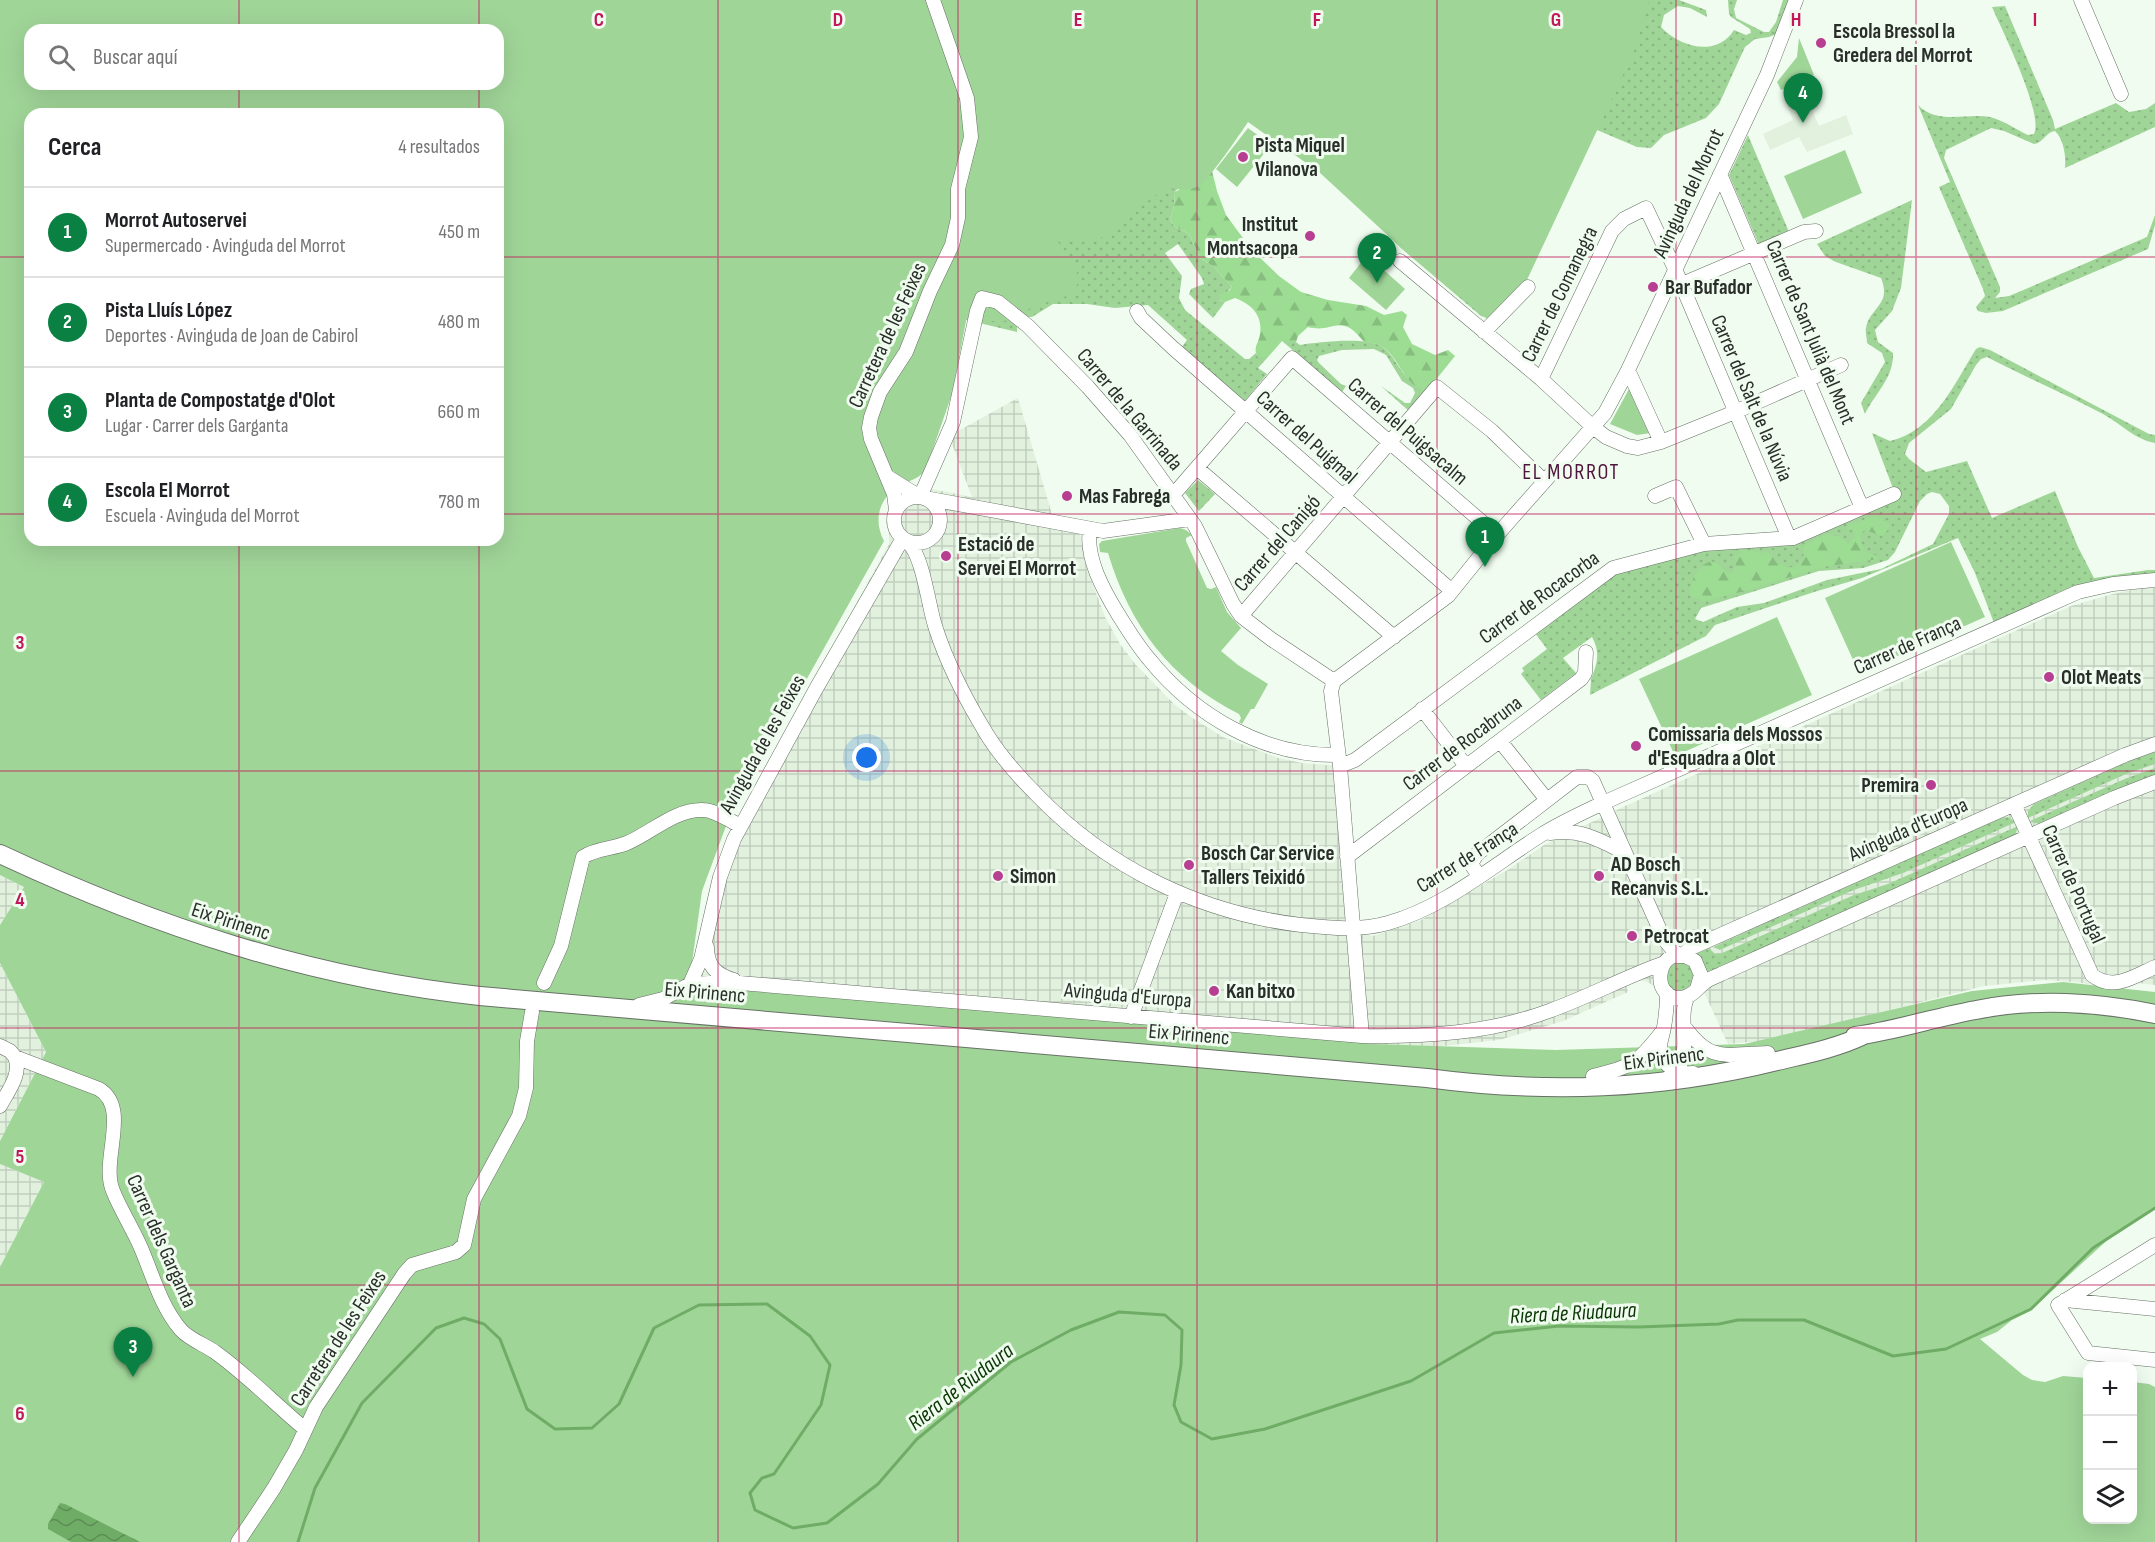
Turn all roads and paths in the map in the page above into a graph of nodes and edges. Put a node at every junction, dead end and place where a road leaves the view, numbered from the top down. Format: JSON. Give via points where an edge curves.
{"nodes":[{"id":1,"x":933,"y":0,"type":"edge"},
{"id":2,"x":1796,"y":0,"type":"edge"},
{"id":3,"x":2081,"y":0,"type":"edge"},
{"id":4,"x":2121,"y":94,"type":"dead end"},
{"id":5,"x":1720,"y":174,"type":"junction"},
{"id":6,"x":1646,"y":208,"type":"joint"},
{"id":7,"x":1816,"y":231,"type":"dead end"},
{"id":8,"x":1754,"y":253,"type":"junction"},
{"id":9,"x":1400,"y":261,"type":"dead end"},
{"id":10,"x":1675,"y":269,"type":"junction"},
{"id":11,"x":1680,"y":285,"type":"junction"},
{"id":12,"x":1528,"y":287,"type":"dead end"},
{"id":13,"x":1137,"y":311,"type":"dead end"},
{"id":14,"x":1484,"y":332,"type":"junction"},
{"id":15,"x":1841,"y":365,"type":"dead end"},
{"id":16,"x":1628,"y":370,"type":"junction"},
{"id":17,"x":1541,"y":379,"type":"junction"},
{"id":18,"x":1808,"y":380,"type":"junction"},
{"id":19,"x":1246,"y":411,"type":"junction"},
{"id":20,"x":1735,"y":412,"type":"junction"},
{"id":21,"x":1593,"y":428,"type":"junction"},
{"id":22,"x":1661,"y":442,"type":"junction"},
{"id":23,"x":1390,"y":443,"type":"junction"},
{"id":24,"x":1197,"y":468,"type":"junction"},
{"id":25,"x":888,"y":477,"type":"junction"},
{"id":26,"x":1544,"y":481,"type":"junction"},
{"id":27,"x":1893,"y":494,"type":"dead end"},
{"id":28,"x":1174,"y":495,"type":"junction"},
{"id":29,"x":1655,"y":496,"type":"dead end"},
{"id":30,"x":922,"y":497,"type":"junction"},
{"id":31,"x":1343,"y":498,"type":"junction"},
{"id":32,"x":972,"y":507,"type":"junction"},
{"id":33,"x":1862,"y":508,"type":"junction"},
{"id":34,"x":896,"y":510,"type":"junction"},
{"id":35,"x":1190,"y":519,"type":"junction"},
{"id":36,"x":940,"y":524,"type":"junction"},
{"id":37,"x":1090,"y":529,"type":"junction"},
{"id":38,"x":1497,"y":535,"type":"junction"},
{"id":39,"x":1789,"y":538,"type":"junction"},
{"id":40,"x":905,"y":540,"type":"junction"},
{"id":41,"x":930,"y":540,"type":"junction"},
{"id":42,"x":1704,"y":544,"type":"junction"},
{"id":43,"x":1296,"y":553,"type":"junction"},
{"id":44,"x":922,"y":576,"type":"junction"},
{"id":45,"x":2155,"y":580,"type":"edge"},
{"id":46,"x":1452,"y":591,"type":"junction"},
{"id":47,"x":1241,"y":616,"type":"junction"},
{"id":48,"x":1394,"y":637,"type":"junction"},
{"id":49,"x":1586,"y":652,"type":"dead end"},
{"id":50,"x":1334,"y":681,"type":"junction"},
{"id":51,"x":1422,"y":709,"type":"junction"},
{"id":52,"x":1500,"y":741,"type":"junction"},
{"id":53,"x":2155,"y":744,"type":"edge"},
{"id":54,"x":1338,"y":761,"type":"junction"},
{"id":55,"x":1466,"y":766,"type":"junction"},
{"id":56,"x":2155,"y":782,"type":"edge"},
{"id":57,"x":1546,"y":800,"type":"junction"},
{"id":58,"x":1603,"y":803,"type":"junction"},
{"id":59,"x":2014,"y":804,"type":"junction"},
{"id":60,"x":741,"y":826,"type":"junction"},
{"id":61,"x":1540,"y":836,"type":"junction"},
{"id":62,"x":2029,"y":837,"type":"junction"},
{"id":63,"x":1625,"y":852,"type":"junction"},
{"id":64,"x":0,"y":854,"type":"edge"},
{"id":65,"x":1347,"y":857,"type":"junction"},
{"id":66,"x":1479,"y":876,"type":"junction"},
{"id":67,"x":1177,"y":893,"type":"junction"},
{"id":68,"x":1353,"y":928,"type":"junction"},
{"id":69,"x":708,"y":933,"type":"junction"},
{"id":70,"x":1672,"y":959,"type":"junction"},
{"id":71,"x":2155,"y":967,"type":"edge"},
{"id":72,"x":1631,"y":975,"type":"junction"},
{"id":73,"x":544,"y":983,"type":"dead end"},
{"id":74,"x":690,"y":984,"type":"junction"},
{"id":75,"x":754,"y":984,"type":"junction"},
{"id":76,"x":1665,"y":991,"type":"junction"},
{"id":77,"x":1693,"y":993,"type":"junction"},
{"id":78,"x":619,"y":1007,"type":"junction"},
{"id":79,"x":532,"y":1012,"type":"dead end"},
{"id":80,"x":2155,"y":1014,"type":"edge"},
{"id":81,"x":1131,"y":1017,"type":"junction"},
{"id":82,"x":1684,"y":1026,"type":"junction"},
{"id":83,"x":1664,"y":1029,"type":"junction"},
{"id":84,"x":1864,"y":1035,"type":"junction"},
{"id":85,"x":1362,"y":1036,"type":"junction"},
{"id":86,"x":0,"y":1046,"type":"edge"},
{"id":87,"x":1768,"y":1053,"type":"junction"},
{"id":88,"x":15,"y":1057,"type":"junction"},
{"id":89,"x":1795,"y":1057,"type":"junction"},
{"id":90,"x":1676,"y":1071,"type":"junction"},
{"id":91,"x":1593,"y":1076,"type":"junction"},
{"id":92,"x":1427,"y":1078,"type":"junction"},
{"id":93,"x":1554,"y":1088,"type":"junction"},
{"id":94,"x":0,"y":1106,"type":"edge"},
{"id":95,"x":2153,"y":1247,"type":"edge"},
{"id":96,"x":2061,"y":1303,"type":"junction"},
{"id":97,"x":2155,"y":1309,"type":"edge"},
{"id":98,"x":2155,"y":1360,"type":"edge"},
{"id":99,"x":305,"y":1429,"type":"junction"},
{"id":100,"x":238,"y":1542,"type":"edge"}],
"edges":[{"from":1,"to":25,"type":"street","name":"Carretera de les Feixes","via":[[967,98],[971,137],[958,189],[958,218],[952,244],[906,352],[880,392],[871,417],[871,439]]},
{"from":2,"to":5,"type":"street","name":"Avinguda del Morrot","via":[[1767,75]]},
{"from":3,"to":4,"type":"street"},
{"from":5,"to":8,"type":"street","name":"Carrer de Sant Julià del Mont"},
{"from":5,"to":10,"type":"street","name":"Avinguda del Morrot"},
{"from":6,"to":10,"type":"street","name":"Carrer del Salt de la Núvia"},
{"from":6,"to":17,"type":"street","name":"Carrer de Comanegra","via":[[1630,215],[1612,231]]},
{"from":7,"to":8,"type":"street","via":[[1804,232]]},
{"from":8,"to":11,"type":"street"},
{"from":8,"to":18,"type":"street","name":"Carrer de Sant Julià del Mont"},
{"from":9,"to":14,"type":"street"},
{"from":10,"to":11,"type":"street","name":"Carrer del Salt de la Núvia"},
{"from":10,"to":16,"type":"street","name":"Avinguda del Morrot"},
{"from":11,"to":20,"type":"street","name":"Carrer del Salt de la Núvia"},
{"from":12,"to":14,"type":"street"},
{"from":13,"to":19,"type":"street","name":"Carrer del Puigmal"},
{"from":14,"to":17,"type":"street"},
{"from":15,"to":18,"type":"street"},
{"from":16,"to":21,"type":"street","name":"Avinguda del Morrot"},
{"from":16,"to":22,"type":"street"},
{"from":17,"to":21,"type":"street"},
{"from":18,"to":20,"type":"street"},
{"from":18,"to":33,"type":"street","name":"Carrer de Sant Julià del Mont"},
{"from":19,"to":23,"type":"street","name":"Carrer del Puigsacalm","via":[[1292,358]]},
{"from":19,"to":24,"type":"street"},
{"from":19,"to":31,"type":"street","name":"Carrer del Puigmal"},
{"from":20,"to":22,"type":"street"},
{"from":20,"to":39,"type":"street","name":"Carrer del Salt de la Núvia"},
{"from":21,"to":22,"type":"street","via":[[1627,446],[1646,447]]},
{"from":21,"to":26,"type":"street","name":"Avinguda del Morrot"},
{"from":23,"to":26,"type":"street","name":"Carrer del Canigó","via":[[1437,387]]},
{"from":23,"to":31,"type":"street","name":"Carrer del Canigó"},
{"from":23,"to":38,"type":"street","name":"Carrer del Puigsacalm"},
{"from":24,"to":28,"type":"street"},
{"from":24,"to":43,"type":"street"},
{"from":25,"to":30,"type":"street"},
{"from":25,"to":34,"type":"street","name":"Carretera de les Feixes"},
{"from":26,"to":38,"type":"street","name":"Avinguda del Morrot"},
{"from":27,"to":33,"type":"street","name":"Carrer de Rocacorba"},
{"from":28,"to":30,"type":"street","name":"Carrer de la Garrinada","via":[[1146,455],[1088,387],[1028,326],[998,302],[982,298],[953,422]]},
{"from":28,"to":35,"type":"street","name":"Carrer de la Garrinada"},
{"from":29,"to":42,"type":"street","via":[[1676,487]]},
{"from":30,"to":32,"type":"street"},
{"from":30,"to":34,"type":"street","via":[[906,500]]},
{"from":30,"to":36,"type":"street","via":[[939,511]]},
{"from":31,"to":43,"type":"street","name":"Carrer del Canigó"},
{"from":31,"to":46,"type":"street","name":"Carrer del Puigmal"},
{"from":32,"to":36,"type":"street","via":[[950,511]]},
{"from":32,"to":37,"type":"street"},
{"from":33,"to":39,"type":"street","name":"Carrer de Rocacorba"},
{"from":34,"to":40,"type":"street","via":[[895,528]]},
{"from":35,"to":37,"type":"street","via":[[1117,530]]},
{"from":35,"to":47,"type":"street","name":"Carrer de la Garrinada"},
{"from":36,"to":41,"type":"street"},
{"from":37,"to":54,"type":"street","via":[[1093,559],[1107,595],[1140,648],[1165,678],[1236,732]]},
{"from":38,"to":46,"type":"street","name":"Avinguda del Morrot"},
{"from":39,"to":42,"type":"street","name":"Carrer de Rocacorba"},
{"from":40,"to":41,"type":"street"},
{"from":40,"to":44,"type":"street","name":"Carrer de França","via":[[917,554]]},
{"from":40,"to":60,"type":"street","name":"Avinguda de les Feixes"},
{"from":41,"to":44,"type":"street","name":"Carrer de França"},
{"from":42,"to":51,"type":"street","name":"Carrer de Rocacorba","via":[[1607,571]]},
{"from":43,"to":47,"type":"street","name":"Carrer del Canigó"},
{"from":43,"to":48,"type":"street"},
{"from":44,"to":67,"type":"street","name":"Carrer de França","via":[[951,669],[1006,760],[1048,806],[1092,845]]},
{"from":45,"to":58,"type":"street","name":"Carrer de França","via":[[2078,592]]},
{"from":46,"to":48,"type":"street","name":"Avinguda del Morrot"},
{"from":47,"to":50,"type":"street","name":"Carrer de la Garrinada"},
{"from":48,"to":50,"type":"street","name":"Avinguda del Morrot"},
{"from":49,"to":52,"type":"street","name":"Carrer de Rocabruna","via":[[1581,679]]},
{"from":50,"to":54,"type":"street","via":[[1331,691]]},
{"from":51,"to":54,"type":"street","name":"Carrer de Rocacorba","via":[[1355,760]]},
{"from":51,"to":55,"type":"street"},
{"from":52,"to":55,"type":"street","name":"Carrer de Rocabruna"},
{"from":52,"to":57,"type":"street"},
{"from":53,"to":59,"type":"street","name":"Avinguda d'Europa"},
{"from":54,"to":65,"type":"street"},
{"from":55,"to":65,"type":"street","name":"Carrer de Rocabruna"},
{"from":56,"to":62,"type":"street"},
{"from":57,"to":58,"type":"street","via":[[1583,775],[1591,779]]},
{"from":57,"to":66,"type":"street","via":[[1477,854],[1471,864]]},
{"from":58,"to":61,"type":"street","name":"Carrer de França"},
{"from":58,"to":63,"type":"street"},
{"from":59,"to":62,"type":"street","name":"Carrer de Portugal"},
{"from":59,"to":70,"type":"street","name":"Avinguda d'Europa"},
{"from":60,"to":69,"type":"street","name":"Avinguda de les Feixes","via":[[720,878]]},
{"from":60,"to":73,"type":"street","via":[[710,811],[688,812],[626,843],[583,857],[561,946]]},
{"from":61,"to":63,"type":"street","via":[[1564,831],[1581,833]]},
{"from":61,"to":66,"type":"street","name":"Carrer de França"},
{"from":62,"to":71,"type":"street","name":"Carrer de Portugal","via":[[2097,980],[2123,982]]},
{"from":62,"to":77,"type":"street","via":[[1720,974]]},
{"from":63,"to":70,"type":"street"},
{"from":64,"to":78,"type":"main road","name":"Eix Pirinenc","via":[[164,923],[323,971],[444,992]]},
{"from":65,"to":68,"type":"street"},
{"from":66,"to":68,"type":"street","name":"Carrer de França","via":[[1400,919]]},
{"from":67,"to":68,"type":"street","name":"Carrer de França","via":[[1276,922]]},
{"from":67,"to":81,"type":"street"},
{"from":68,"to":85,"type":"street"},
{"from":69,"to":74,"type":"street","name":"Avinguda de les Feixes"},
{"from":69,"to":75,"type":"street","name":"Avinguda d'Europa","via":[[708,960],[716,973]]},
{"from":70,"to":72,"type":"street","name":"Avinguda d'Europa"},
{"from":70,"to":76,"type":"street","via":[[1659,975]]},
{"from":70,"to":77,"type":"street","via":[[1695,961],[1701,975]]},
{"from":72,"to":76,"type":"street","via":[[1651,980]]},
{"from":72,"to":85,"type":"street","name":"Avinguda d'Europa","via":[[1549,1011],[1493,1027],[1401,1037]]},
{"from":74,"to":75,"type":"street","name":"Avinguda d'Europa"},
{"from":74,"to":78,"type":"street","name":"Avinguda d'Europa","via":[[654,1003]]},
{"from":75,"to":81,"type":"street","name":"Avinguda d'Europa"},
{"from":76,"to":77,"type":"street","via":[[1674,997]]},
{"from":76,"to":83,"type":"street"},
{"from":77,"to":82,"type":"street","via":[[1684,1004]]},
{"from":78,"to":92,"type":"main road","name":"Eix Pirinenc"},
{"from":79,"to":99,"type":"street","name":"Carretera de les Feixes","via":[[526,1088],[519,1116],[474,1199],[464,1245],[456,1252],[409,1268],[334,1378]]},
{"from":80,"to":84,"type":"main road","name":"Eix Pirinenc","via":[[2119,1007],[2017,1005],[1979,1009]]},
{"from":81,"to":85,"type":"street","name":"Avinguda d'Europa"},
{"from":82,"to":87,"type":"street","via":[[1704,1049],[1722,1056]]},
{"from":82,"to":90,"type":"street","via":[[1684,1057]]},
{"from":83,"to":90,"type":"street","via":[[1659,1048],[1662,1058]]},
{"from":83,"to":91,"type":"street","via":[[1631,1065]]},
{"from":84,"to":87,"type":"main road","name":"Eix Pirinenc"},
{"from":84,"to":89,"type":"main road","name":"Eix Pirinenc"},
{"from":86,"to":88,"type":"street","name":"Carrer dels Garganta"},
{"from":87,"to":90,"type":"main road","name":"Eix Pirinenc"},
{"from":88,"to":94,"type":"street","via":[[17,1074]]},
{"from":88,"to":99,"type":"street","name":"Carrer dels Garganta","via":[[107,1094],[114,1118],[108,1167],[111,1189],[165,1305],[182,1332],[216,1353]]},
{"from":89,"to":90,"type":"street","via":[[1685,1074]]},
{"from":89,"to":93,"type":"main road","name":"Eix Pirinenc","via":[[1684,1080]]},
{"from":90,"to":91,"type":"main road","name":"Eix Pirinenc"},
{"from":90,"to":93,"type":"street","via":[[1668,1076],[1561,1083]]},
{"from":91,"to":92,"type":"main road","name":"Eix Pirinenc"},
{"from":92,"to":93,"type":"main road","name":"Eix Pirinenc"},
{"from":95,"to":96,"type":"street"},
{"from":96,"to":97,"type":"street"},
{"from":96,"to":98,"type":"street","via":[[2088,1353]]},
{"from":99,"to":100,"type":"street","name":"Carretera de les Feixes","via":[[274,1488]]}]}
